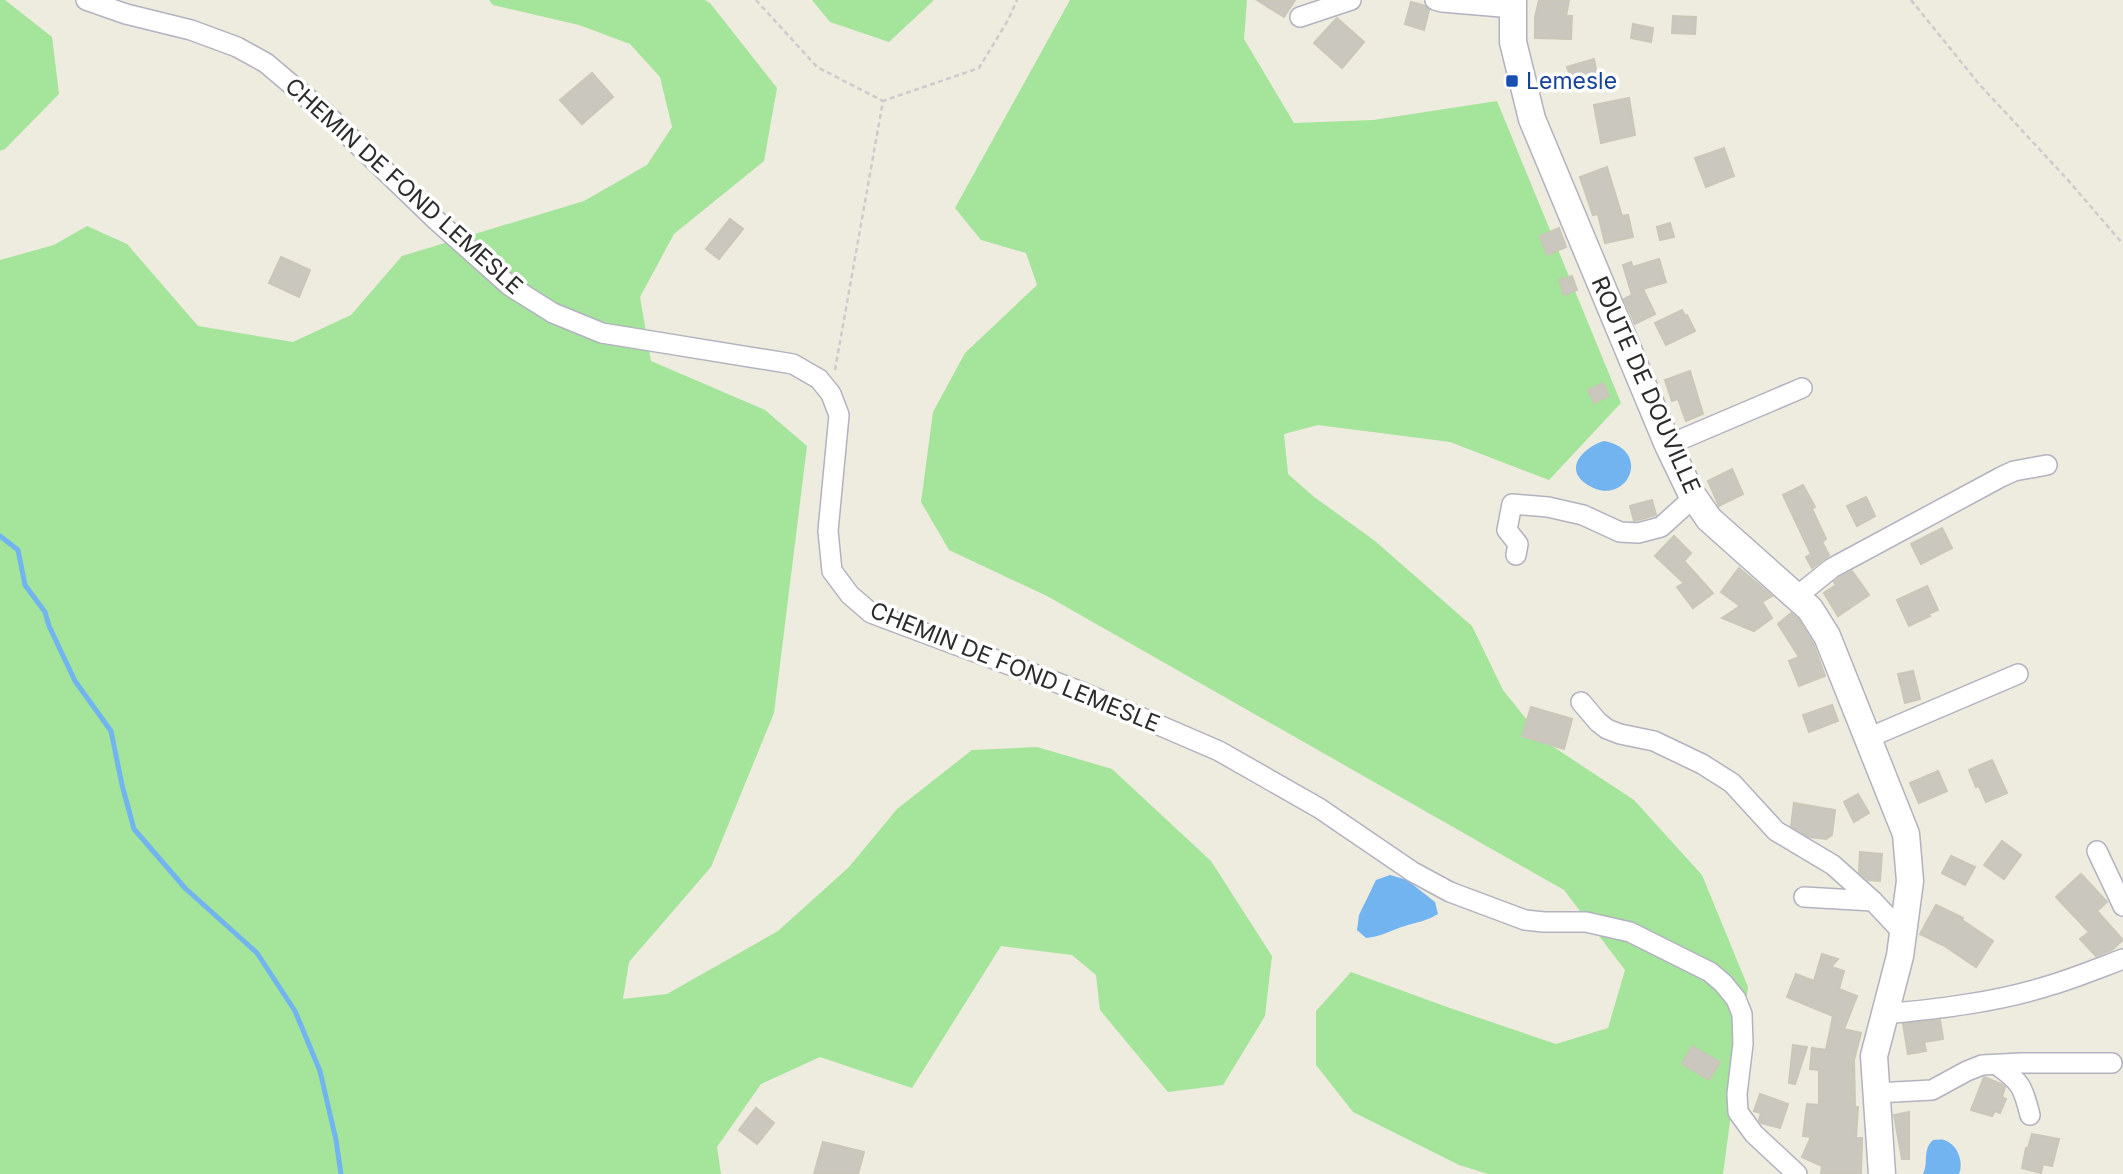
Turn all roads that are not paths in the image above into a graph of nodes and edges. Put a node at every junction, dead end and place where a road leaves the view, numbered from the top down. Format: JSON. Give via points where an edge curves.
{"nodes":[{"id":1,"x":86,"y":0,"type":"edge"},
{"id":2,"x":1351,"y":0,"type":"edge"},
{"id":3,"x":1435,"y":0,"type":"edge"},
{"id":4,"x":1513,"y":4,"type":"edge"},
{"id":5,"x":1300,"y":17,"type":"dead end"},
{"id":6,"x":1802,"y":388,"type":"dead end"},
{"id":7,"x":1668,"y":445,"type":"junction"},
{"id":8,"x":2047,"y":465,"type":"dead end"},
{"id":9,"x":1694,"y":497,"type":"junction"},
{"id":10,"x":1516,"y":555,"type":"dead end"},
{"id":11,"x":1796,"y":597,"type":"junction"},
{"id":12,"x":2018,"y":674,"type":"dead end"},
{"id":13,"x":1581,"y":702,"type":"dead end"},
{"id":14,"x":1868,"y":738,"type":"junction"},
{"id":15,"x":2097,"y":851,"type":"dead end"},
{"id":16,"x":1804,"y":897,"type":"dead end"},
{"id":17,"x":1873,"y":901,"type":"junction"},
{"id":18,"x":2123,"y":906,"type":"edge"},
{"id":19,"x":1903,"y":933,"type":"junction"},
{"id":20,"x":2123,"y":959,"type":"edge"},
{"id":21,"x":1884,"y":1014,"type":"junction"},
{"id":22,"x":2112,"y":1063,"type":"dead end"},
{"id":23,"x":1997,"y":1065,"type":"junction"},
{"id":24,"x":1876,"y":1093,"type":"junction"},
{"id":25,"x":2031,"y":1115,"type":"dead end"},
{"id":26,"x":1797,"y":1174,"type":"edge"},
{"id":27,"x":1882,"y":1174,"type":"edge"}],
"edges":[{"from":1,"to":26,"type":"street","name":"CHEMIN DE FOND LEMESLE","via":[[191,30],[266,62],[510,286],[553,313],[602,333],[793,364],[819,379],[839,415],[828,531],[832,571],[871,612],[1082,692],[1219,751],[1450,892],[1525,920],[1586,922],[1630,932],[1710,972],[1736,999],[1742,1014],[1738,1112],[1754,1134]]},
{"from":2,"to":5,"type":"street"},
{"from":3,"to":4,"type":"street"},
{"from":4,"to":7,"type":"main road","name":"ROUTE DE DOUVILLE","via":[[1513,42],[1532,119]]},
{"from":6,"to":7,"type":"street"},
{"from":7,"to":9,"type":"main road","name":"ROUTE DE DOUVILLE"},
{"from":8,"to":11,"type":"street","via":[[2000,477],[1832,568]]},
{"from":9,"to":10,"type":"street","via":[[1661,527],[1638,533],[1620,532],[1583,515],[1512,503],[1507,530],[1518,544]]},
{"from":9,"to":11,"type":"main road","name":"ROUTE DE DOUVILLE","via":[[1709,519]]},
{"from":11,"to":14,"type":"main road","name":"ROUTE DE DOUVILLE","via":[[1827,636]]},
{"from":12,"to":14,"type":"street"},
{"from":13,"to":17,"type":"street","via":[[1607,729],[1654,741],[1732,783],[1776,831],[1833,865]]},
{"from":14,"to":19,"type":"main road","name":"ROUTE DE DOUVILLE","via":[[1906,834],[1910,881]]},
{"from":15,"to":18,"type":"street"},
{"from":16,"to":17,"type":"street"},
{"from":17,"to":19,"type":"street"},
{"from":19,"to":21,"type":"main road","name":"ROUTE DE DOUVILLE"},
{"from":20,"to":21,"type":"street","via":[[1990,1000]]},
{"from":21,"to":24,"type":"main road","name":"ROUTE DE DOUVILLE","via":[[1874,1056]]},
{"from":22,"to":23,"type":"street"},
{"from":23,"to":24,"type":"street","via":[[1982,1065],[1932,1090]]},
{"from":23,"to":25,"type":"street","via":[[2024,1089]]},
{"from":24,"to":27,"type":"main road","name":"ROUTE DE DOUVILLE"}]}
